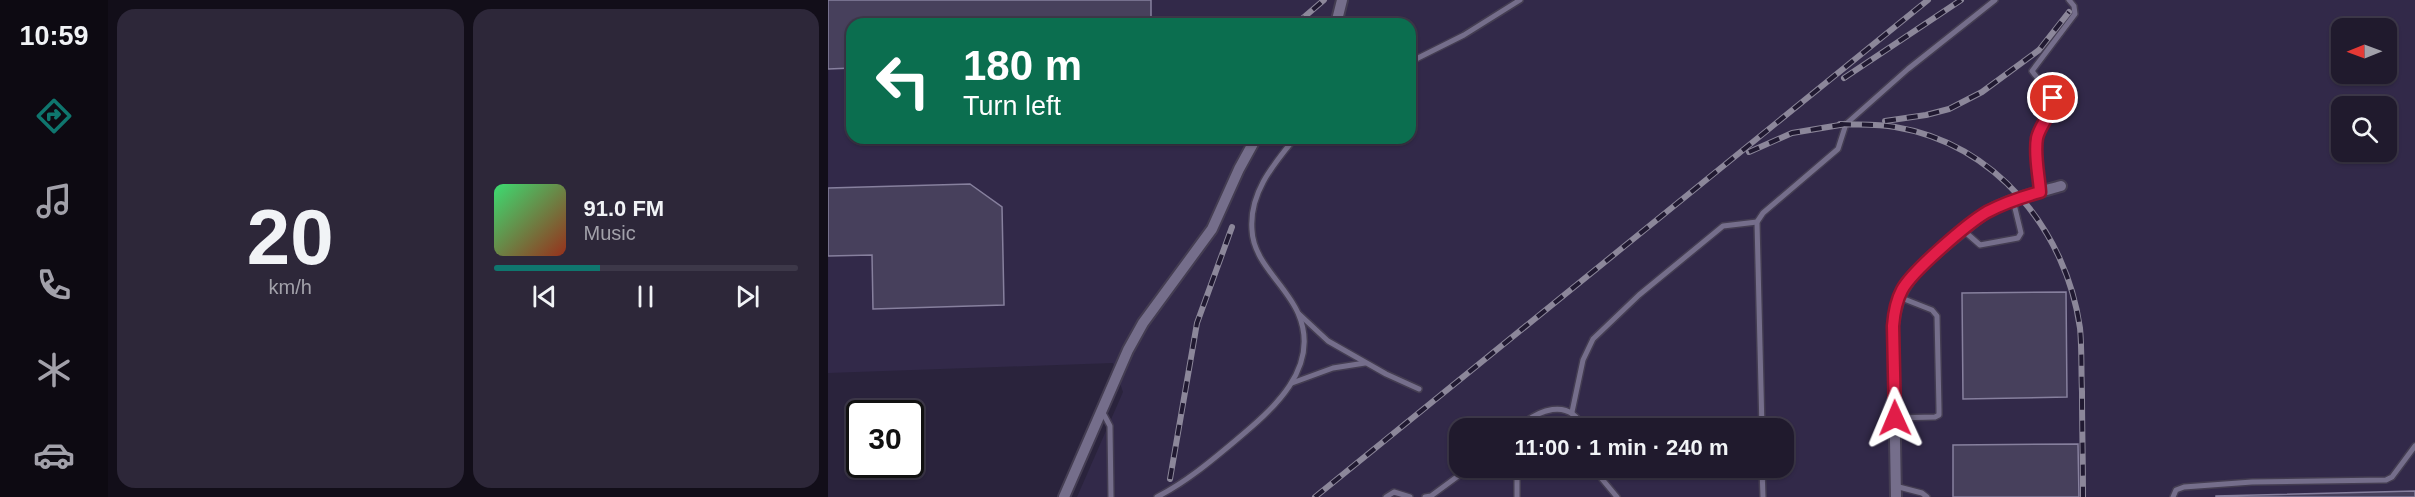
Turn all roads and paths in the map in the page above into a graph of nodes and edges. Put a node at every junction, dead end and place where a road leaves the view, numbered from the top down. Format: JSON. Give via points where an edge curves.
{"nodes":[{"id":1,"x":1342,"y":0,"type":"edge"},
{"id":2,"x":1521,"y":0,"type":"edge"},
{"id":3,"x":1995,"y":0,"type":"edge"},
{"id":4,"x":2069,"y":0,"type":"edge"},
{"id":5,"x":1338,"y":18,"type":"edge"},
{"id":6,"x":1416,"y":59,"type":"edge"},
{"id":7,"x":1253,"y":144,"type":"edge"},
{"id":8,"x":1290,"y":144,"type":"edge"},
{"id":9,"x":2061,"y":186,"type":"dead end"},
{"id":10,"x":2040,"y":192,"type":"junction"},
{"id":11,"x":2013,"y":200,"type":"junction"},
{"id":12,"x":1757,"y":222,"type":"junction"},
{"id":13,"x":1964,"y":231,"type":"junction"},
{"id":14,"x":1899,"y":297,"type":"junction"},
{"id":15,"x":1298,"y":313,"type":"junction"},
{"id":16,"x":1366,"y":363,"type":"junction"},
{"id":17,"x":1292,"y":383,"type":"junction"},
{"id":18,"x":1419,"y":389,"type":"dead end"},
{"id":19,"x":1102,"y":410,"type":"junction"},
{"id":20,"x":1572,"y":412,"type":"junction"},
{"id":21,"x":1529,"y":418,"type":"edge"},
{"id":22,"x":1579,"y":418,"type":"edge"},
{"id":23,"x":1762,"y":418,"type":"edge"},
{"id":24,"x":1895,"y":418,"type":"junction"},
{"id":25,"x":2415,"y":446,"type":"edge"},
{"id":26,"x":1455,"y":478,"type":"edge"},
{"id":27,"x":1517,"y":478,"type":"edge"},
{"id":28,"x":1602,"y":478,"type":"edge"},
{"id":29,"x":1762,"y":478,"type":"edge"},
{"id":30,"x":1895,"y":491,"type":"edge"},
{"id":31,"x":1615,"y":496,"type":"edge"},
{"id":32,"x":1064,"y":497,"type":"edge"},
{"id":33,"x":1111,"y":497,"type":"edge"},
{"id":34,"x":1157,"y":497,"type":"edge"},
{"id":35,"x":1386,"y":497,"type":"edge"},
{"id":36,"x":1410,"y":497,"type":"edge"},
{"id":37,"x":1425,"y":497,"type":"edge"},
{"id":38,"x":1517,"y":497,"type":"edge"},
{"id":39,"x":1763,"y":497,"type":"edge"},
{"id":40,"x":1927,"y":497,"type":"edge"},
{"id":41,"x":2173,"y":497,"type":"edge"}],
"edges":[{"from":1,"to":5,"type":"street"},
{"from":2,"to":6,"type":"lane"},
{"from":3,"to":12,"type":"lane","via":[[1846,124],[1838,149]]},
{"from":4,"to":10,"type":"lane","via":[[2075,14],[2032,71],[2053,98],[2037,142]]},
{"from":7,"to":19,"type":"street","via":[[1202,246],[1143,323]]},
{"from":8,"to":15,"type":"lane","via":[[1263,180],[1255,199],[1251,233],[1264,262]]},
{"from":9,"to":10,"type":"street"},
{"from":10,"to":11,"type":"street"},
{"from":11,"to":13,"type":"street","via":[[1986,213]]},
{"from":11,"to":13,"type":"lane","via":[[2022,233],[2018,238],[1980,245]]},
{"from":12,"to":20,"type":"lane","via":[[1723,226],[1639,295],[1593,339],[1583,360]]},
{"from":12,"to":23,"type":"lane"},
{"from":13,"to":14,"type":"street","via":[[1921,266]]},
{"from":14,"to":24,"type":"street","via":[[1893,326]]},
{"from":14,"to":24,"type":"lane","via":[[1932,310],[1937,316],[1939,409],[1935,417]]},
{"from":15,"to":16,"type":"lane","via":[[1328,341]]},
{"from":15,"to":17,"type":"lane","via":[[1304,330],[1304,349]]},
{"from":16,"to":17,"type":"lane","via":[[1333,368]]},
{"from":16,"to":18,"type":"lane"},
{"from":17,"to":34,"type":"lane","via":[[1272,410],[1179,486]]},
{"from":19,"to":32,"type":"street"},
{"from":19,"to":33,"type":"lane","via":[[1110,426]]},
{"from":20,"to":21,"type":"lane","via":[[1547,410]]},
{"from":20,"to":22,"type":"lane"},
{"from":24,"to":30,"type":"street"},
{"from":25,"to":41,"type":"lane","via":[[2386,480],[2195,486],[2176,490]]},
{"from":26,"to":37,"type":"lane"},
{"from":27,"to":38,"type":"lane"},
{"from":28,"to":31,"type":"lane"},
{"from":29,"to":39,"type":"lane"},
{"from":30,"to":40,"type":"lane","via":[[1922,493]]},
{"from":35,"to":36,"type":"lane","via":[[1394,492]]}]}
